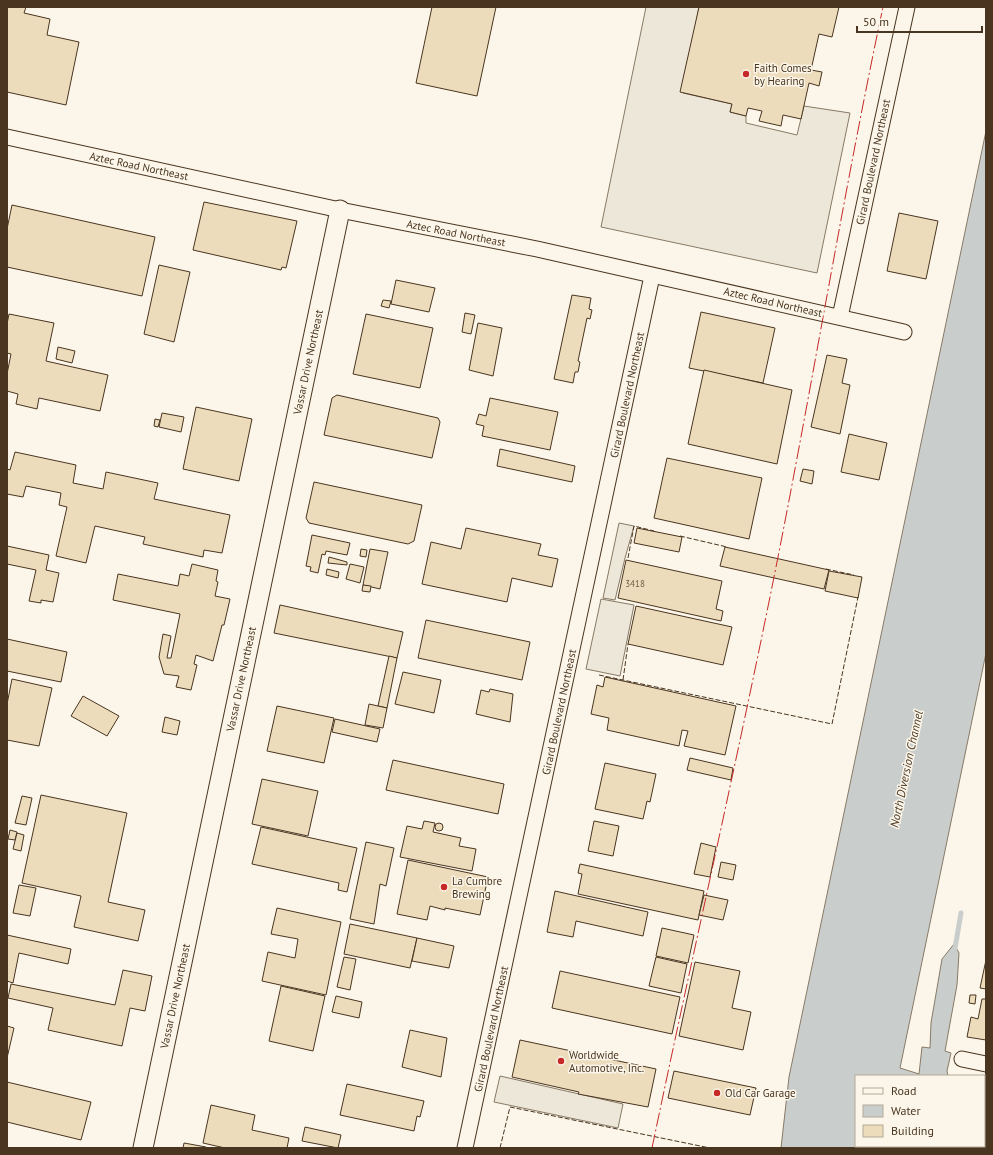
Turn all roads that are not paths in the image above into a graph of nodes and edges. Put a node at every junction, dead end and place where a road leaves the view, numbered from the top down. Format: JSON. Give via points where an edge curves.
{"nodes":[{"id":1,"x":907,"y":7,"type":"edge"},
{"id":2,"x":7,"y":137,"type":"edge"},
{"id":3,"x":340,"y":210,"type":"junction"},
{"id":4,"x":652,"y":276,"type":"junction"},
{"id":5,"x":840,"y":317,"type":"junction"},
{"id":6,"x":904,"y":332,"type":"dead end"},
{"id":7,"x":962,"y":1059,"type":"dead end"},
{"id":8,"x":986,"y":1064,"type":"edge"},
{"id":9,"x":143,"y":1148,"type":"edge"},
{"id":10,"x":465,"y":1148,"type":"edge"}],
"edges":[{"from":1,"to":5,"type":"street","name":"Girard Boulevard Northeast"},
{"from":2,"to":3,"type":"street","name":"Aztec Road Northeast"},
{"from":3,"to":4,"type":"street","name":"Aztec Road Northeast","via":[[537,249]]},
{"from":3,"to":9,"type":"street","name":"Vassar Drive Northeast"},
{"from":4,"to":5,"type":"street","name":"Aztec Road Northeast"},
{"from":4,"to":10,"type":"street","name":"Girard Boulevard Northeast"},
{"from":5,"to":6,"type":"street","name":"Aztec Road Northeast"},
{"from":7,"to":8,"type":"street"}]}
